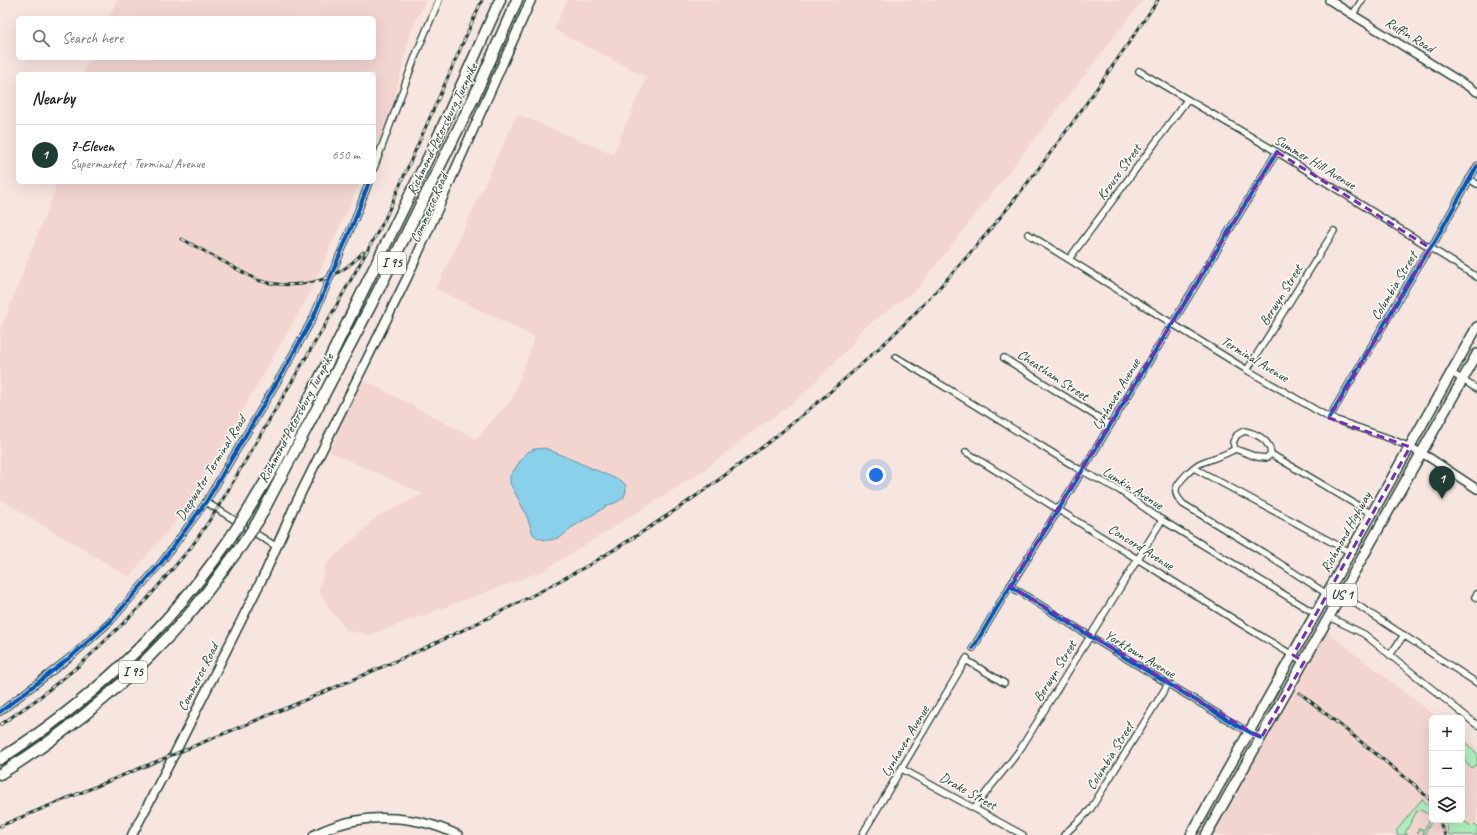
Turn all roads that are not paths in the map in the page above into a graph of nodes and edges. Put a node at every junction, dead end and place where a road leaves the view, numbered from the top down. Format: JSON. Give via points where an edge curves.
{"nodes":[{"id":1,"x":439,"y":0,"type":"edge"},
{"id":2,"x":500,"y":0,"type":"edge"},
{"id":3,"x":517,"y":0,"type":"edge"},
{"id":4,"x":531,"y":0,"type":"edge"},
{"id":5,"x":536,"y":0,"type":"edge"},
{"id":6,"x":1329,"y":0,"type":"edge"},
{"id":7,"x":1362,"y":0,"type":"edge"},
{"id":8,"x":1352,"y":14,"type":"junction"},
{"id":9,"x":1139,"y":70,"type":"dead end"},
{"id":10,"x":1477,"y":92,"type":"edge"},
{"id":11,"x":1187,"y":100,"type":"junction"},
{"id":12,"x":1277,"y":152,"type":"junction"},
{"id":13,"x":376,"y":163,"type":"edge"},
{"id":14,"x":1477,"y":166,"type":"edge"},
{"id":15,"x":1469,"y":179,"type":"junction"},
{"id":16,"x":368,"y":184,"type":"edge"},
{"id":17,"x":1477,"y":184,"type":"edge"},
{"id":18,"x":1334,"y":231,"type":"dead end"},
{"id":19,"x":1028,"y":234,"type":"dead end"},
{"id":20,"x":1430,"y":248,"type":"junction"},
{"id":21,"x":1070,"y":259,"type":"junction"},
{"id":22,"x":1477,"y":277,"type":"edge"},
{"id":23,"x":1172,"y":323,"type":"junction"},
{"id":24,"x":1477,"y":327,"type":"edge"},
{"id":25,"x":1477,"y":354,"type":"edge"},
{"id":26,"x":896,"y":357,"type":"dead end"},
{"id":27,"x":1004,"y":358,"type":"dead end"},
{"id":28,"x":1247,"y":370,"type":"junction"},
{"id":29,"x":1452,"y":373,"type":"junction"},
{"id":30,"x":1463,"y":380,"type":"junction"},
{"id":31,"x":1477,"y":389,"type":"edge"},
{"id":32,"x":1329,"y":418,"type":"junction"},
{"id":33,"x":1110,"y":425,"type":"junction"},
{"id":34,"x":1410,"y":447,"type":"junction"},
{"id":35,"x":1235,"y":449,"type":"junction"},
{"id":36,"x":966,"y":452,"type":"dead end"},
{"id":37,"x":1421,"y":453,"type":"junction"},
{"id":38,"x":1271,"y":454,"type":"junction"},
{"id":39,"x":1194,"y":468,"type":"junction"},
{"id":40,"x":1082,"y":471,"type":"junction"},
{"id":41,"x":1477,"y":489,"type":"edge"},
{"id":42,"x":206,"y":502,"type":"junction"},
{"id":43,"x":1059,"y":509,"type":"junction"},
{"id":44,"x":1372,"y":514,"type":"junction"},
{"id":45,"x":1162,"y":520,"type":"junction"},
{"id":46,"x":285,"y":530,"type":"junction"},
{"id":47,"x":277,"y":547,"type":"junction"},
{"id":48,"x":1350,"y":552,"type":"junction"},
{"id":49,"x":1138,"y":560,"type":"junction"},
{"id":50,"x":1010,"y":586,"type":"junction"},
{"id":51,"x":1327,"y":594,"type":"junction"},
{"id":52,"x":1342,"y":595,"type":"junction"},
{"id":53,"x":1316,"y":614,"type":"junction"},
{"id":54,"x":1329,"y":617,"type":"junction"},
{"id":55,"x":1404,"y":635,"type":"junction"},
{"id":56,"x":1090,"y":637,"type":"junction"},
{"id":57,"x":973,"y":648,"type":"dead end"},
{"id":58,"x":1293,"y":655,"type":"junction"},
{"id":59,"x":1390,"y":655,"type":"junction"},
{"id":60,"x":1304,"y":662,"type":"junction"},
{"id":61,"x":1004,"y":683,"type":"dead end"},
{"id":62,"x":1477,"y":683,"type":"edge"},
{"id":63,"x":1168,"y":684,"type":"junction"},
{"id":64,"x":0,"y":712,"type":"edge"},
{"id":65,"x":1477,"y":725,"type":"edge"},
{"id":66,"x":1249,"y":732,"type":"junction"},
{"id":67,"x":1261,"y":738,"type":"junction"},
{"id":68,"x":0,"y":759,"type":"edge"},
{"id":69,"x":902,"y":768,"type":"junction"},
{"id":70,"x":0,"y":774,"type":"edge"},
{"id":71,"x":975,"y":808,"type":"junction"},
{"id":72,"x":132,"y":835,"type":"edge"},
{"id":73,"x":314,"y":835,"type":"edge"},
{"id":74,"x":458,"y":835,"type":"edge"},
{"id":75,"x":862,"y":835,"type":"edge"},
{"id":76,"x":1023,"y":835,"type":"edge"},
{"id":77,"x":1064,"y":835,"type":"edge"},
{"id":78,"x":1191,"y":835,"type":"edge"},
{"id":79,"x":1206,"y":835,"type":"edge"}],
"edges":[{"from":1,"to":13,"type":"street"},
{"from":2,"to":68,"type":"highway","name":"Richmond-Petersburg Turnpike","number":"I 95","bridge":true,"via":[[433,148],[332,353],[274,467],[246,514],[212,564],[165,622],[120,668],[32,739]]},
{"from":3,"to":70,"type":"highway","name":"Richmond-Petersburg Turnpike","number":"I 95","bridge":true,"via":[[474,97],[372,303],[258,521],[242,545],[190,613],[143,663],[102,701],[57,736]]},
{"from":4,"to":46,"type":"main road","name":"Commerce Road","via":[[410,271]]},
{"from":5,"to":46,"type":"main road","name":"Commerce Road","via":[[396,312],[296,514]]},
{"from":6,"to":8,"type":"street","name":"Ruffin Road"},
{"from":7,"to":8,"type":"street"},
{"from":8,"to":10,"type":"street","name":"Ruffin Road"},
{"from":9,"to":11,"type":"street","name":"Summer Hill Avenue"},
{"from":11,"to":12,"type":"street","name":"Summer Hill Avenue"},
{"from":11,"to":21,"type":"street","name":"Krouse Street"},
{"from":12,"to":20,"type":"street","name":"Summer Hill Avenue"},
{"from":12,"to":23,"type":"street","name":"Lynhaven Avenue"},
{"from":14,"to":15,"type":"street","name":"Columbia Street"},
{"from":15,"to":17,"type":"street"},
{"from":15,"to":20,"type":"street","name":"Columbia Street"},
{"from":16,"to":42,"type":"street","name":"Deepwater Terminal Road","via":[[312,318]]},
{"from":18,"to":28,"type":"street","name":"Berwyn Street"},
{"from":19,"to":21,"type":"street","name":"Terminal Avenue"},
{"from":20,"to":22,"type":"street","name":"Summer Hill Avenue"},
{"from":20,"to":32,"type":"street","name":"Columbia Street"},
{"from":21,"to":23,"type":"street","name":"Terminal Avenue"},
{"from":23,"to":28,"type":"street","name":"Terminal Avenue"},
{"from":23,"to":33,"type":"street","name":"Lynhaven Avenue"},
{"from":24,"to":29,"type":"main road","name":"Richmond Highway","number":"US 1"},
{"from":25,"to":30,"type":"main road","name":"Richmond Highway","number":"US 1"},
{"from":26,"to":40,"type":"street","name":"Lumkin Avenue"},
{"from":27,"to":33,"type":"street","name":"Cheatham Street"},
{"from":28,"to":32,"type":"street","name":"Terminal Avenue"},
{"from":29,"to":30,"type":"street"},
{"from":29,"to":34,"type":"main road","name":"Richmond Highway","number":"US 1"},
{"from":30,"to":31,"type":"street"},
{"from":30,"to":37,"type":"main road","name":"Richmond Highway","number":"US 1"},
{"from":32,"to":34,"type":"street","name":"Terminal Avenue"},
{"from":33,"to":40,"type":"street","name":"Lynhaven Avenue"},
{"from":34,"to":37,"type":"street","name":"Terminal Avenue"},
{"from":34,"to":44,"type":"main road","name":"Richmond Highway","number":"US 1"},
{"from":35,"to":38,"type":"street","via":[[1258,457],[1266,458]]},
{"from":35,"to":38,"type":"street","via":[[1234,442],[1244,431],[1260,437],[1267,444]]},
{"from":35,"to":39,"type":"street","via":[[1199,463]]},
{"from":36,"to":43,"type":"street","name":"Concord Avenue"},
{"from":37,"to":41,"type":"street","name":"Terminal Avenue"},
{"from":37,"to":52,"type":"main road","name":"Richmond Highway","number":"US 1"},
{"from":38,"to":44,"type":"street"},
{"from":39,"to":48,"type":"street"},
{"from":39,"to":51,"type":"street","via":[[1177,486],[1177,497],[1183,504]]},
{"from":40,"to":43,"type":"street","name":"Lynhaven Avenue"},
{"from":40,"to":45,"type":"street","name":"Lumkin Avenue","via":[[1119,490]]},
{"from":42,"to":47,"type":"street"},
{"from":42,"to":64,"type":"street","name":"Deepwater Terminal Road","via":[[161,563],[110,622],[73,655]]},
{"from":43,"to":49,"type":"street","name":"Concord Avenue"},
{"from":43,"to":50,"type":"street","name":"Lynhaven Avenue"},
{"from":44,"to":48,"type":"main road","name":"Richmond Highway","number":"US 1"},
{"from":45,"to":49,"type":"street","name":"Berwyn Street"},
{"from":45,"to":53,"type":"street","name":"Lumkin Avenue"},
{"from":46,"to":47,"type":"main road","name":"Commerce Road"},
{"from":47,"to":72,"type":"main road","name":"Commerce Road"},
{"from":48,"to":51,"type":"main road","name":"Richmond Highway","number":"US 1"},
{"from":49,"to":56,"type":"street","name":"Berwyn Street"},
{"from":49,"to":58,"type":"street","name":"Concord Avenue"},
{"from":50,"to":56,"type":"street","name":"Yorktown Avenue"},
{"from":50,"to":57,"type":"street","name":"Lynhaven Avenue"},
{"from":51,"to":53,"type":"main road","name":"Richmond Highway","number":"US 1"},
{"from":52,"to":54,"type":"main road","name":"Richmond Highway","number":"US 1"},
{"from":52,"to":55,"type":"street"},
{"from":53,"to":58,"type":"main road","name":"Richmond Highway","number":"US 1"},
{"from":54,"to":59,"type":"street","via":[[1364,634]]},
{"from":54,"to":60,"type":"main road","name":"Richmond Highway","number":"US 1"},
{"from":55,"to":59,"type":"street"},
{"from":55,"to":62,"type":"street"},
{"from":56,"to":63,"type":"street","name":"Yorktown Avenue"},
{"from":56,"to":71,"type":"street","name":"Berwyn Street","via":[[1021,748]]},
{"from":58,"to":60,"type":"street","name":"Concord Avenue"},
{"from":58,"to":66,"type":"main road","name":"Richmond Highway","number":"US 1"},
{"from":59,"to":65,"type":"street"},
{"from":60,"to":67,"type":"main road","name":"Richmond Highway","number":"US 1"},
{"from":61,"to":69,"type":"street","name":"Lynhaven Avenue","via":[[967,659]]},
{"from":63,"to":66,"type":"street","name":"Yorktown Avenue"},
{"from":63,"to":77,"type":"street","name":"Columbia Street","via":[[1090,810]]},
{"from":66,"to":67,"type":"street","name":"Yorktown Avenue"},
{"from":66,"to":78,"type":"main road","name":"Richmond Highway","number":"US 1"},
{"from":67,"to":79,"type":"main road","name":"Richmond Highway","number":"US 1"},
{"from":69,"to":71,"type":"street","name":"Drake Street"},
{"from":69,"to":75,"type":"street","name":"Lynhaven Avenue"},
{"from":71,"to":76,"type":"street","name":"Drake Street"},
{"from":73,"to":74,"type":"main road","via":[[346,823],[400,818],[422,822]]}]}
